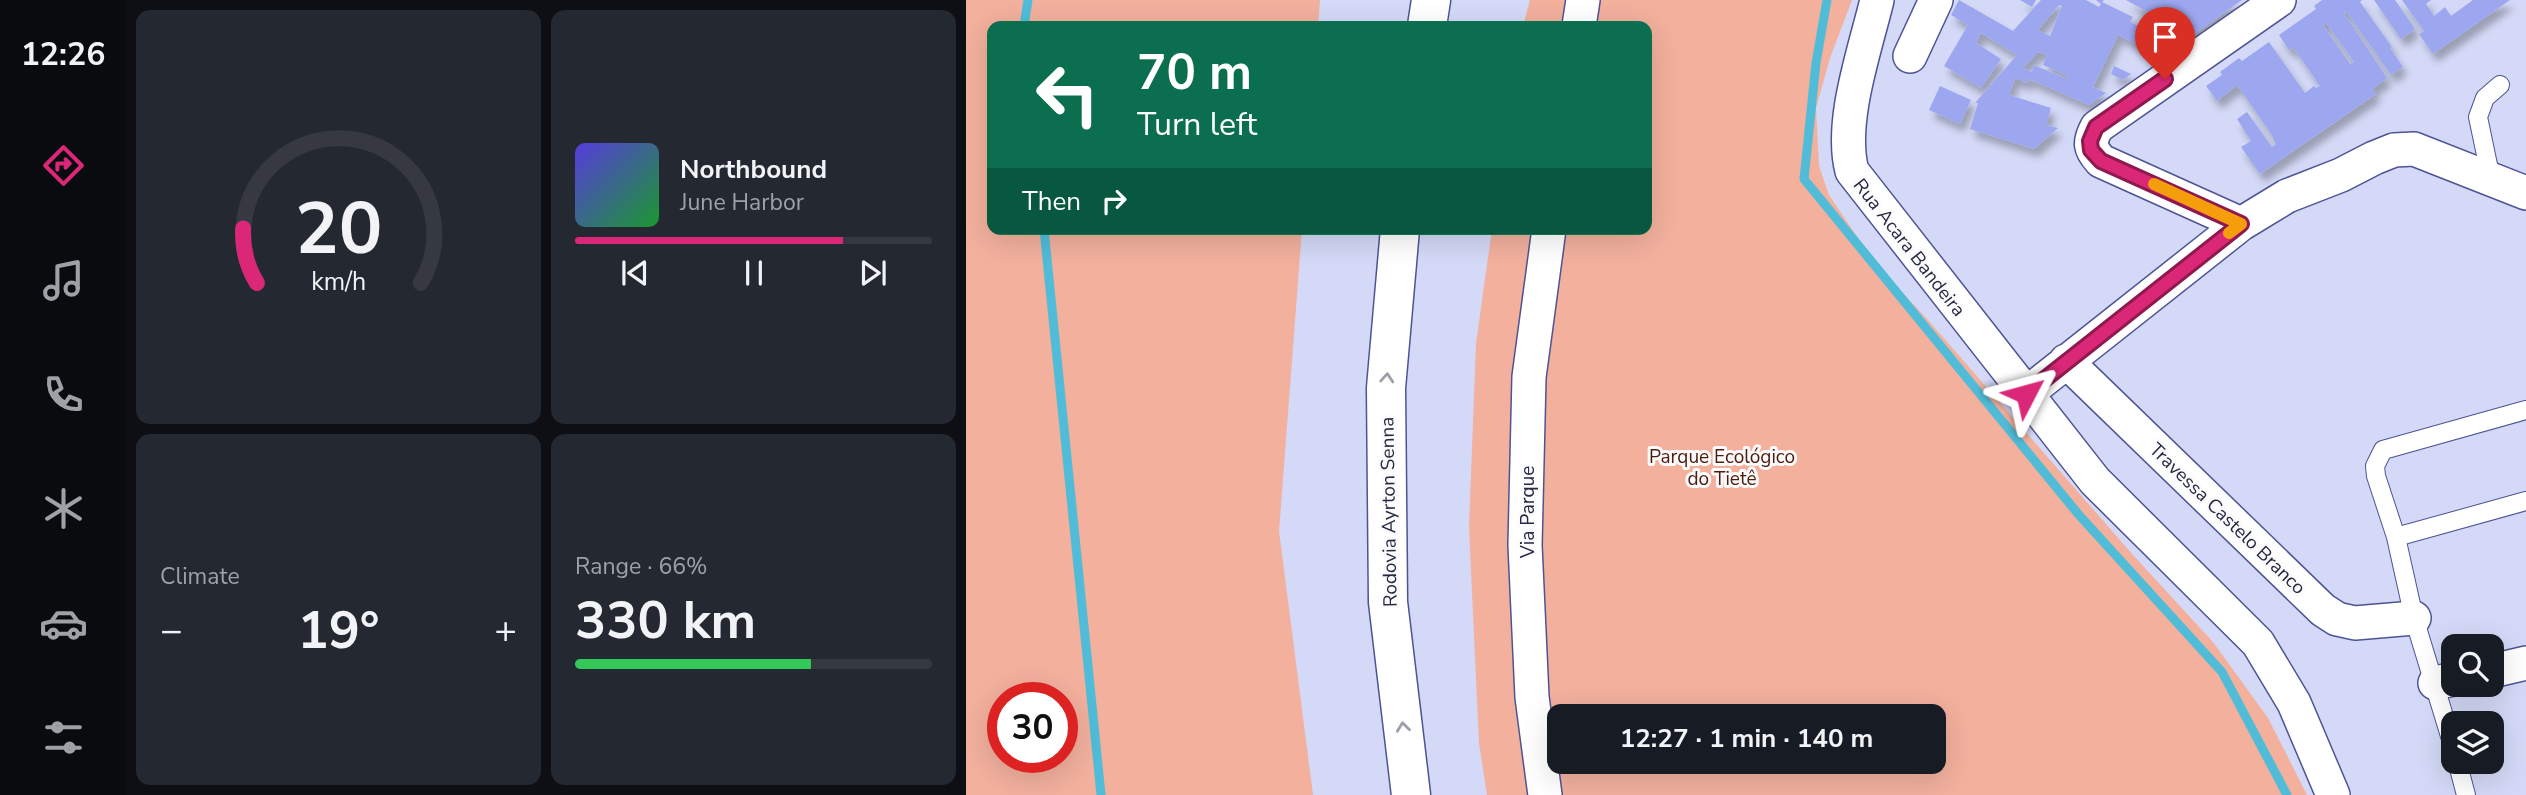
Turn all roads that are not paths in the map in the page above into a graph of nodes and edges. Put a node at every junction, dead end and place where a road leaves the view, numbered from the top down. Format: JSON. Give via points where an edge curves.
{"nodes":[{"id":1,"x":1431,"y":0,"type":"edge"},
{"id":2,"x":1584,"y":0,"type":"edge"},
{"id":3,"x":1877,"y":0,"type":"edge"},
{"id":4,"x":1936,"y":0,"type":"edge"},
{"id":5,"x":2279,"y":0,"type":"edge"},
{"id":6,"x":1428,"y":21,"type":"edge"},
{"id":7,"x":1580,"y":21,"type":"edge"},
{"id":8,"x":1910,"y":57,"type":"dead end"},
{"id":9,"x":2500,"y":85,"type":"dead end"},
{"id":10,"x":2491,"y":179,"type":"junction"},
{"id":11,"x":2526,"y":193,"type":"edge"},
{"id":12,"x":2241,"y":224,"type":"junction"},
{"id":13,"x":1399,"y":235,"type":"edge"},
{"id":14,"x":1548,"y":235,"type":"edge"},
{"id":15,"x":2066,"y":361,"type":"junction"},
{"id":16,"x":2026,"y":394,"type":"junction"},
{"id":17,"x":2526,"y":410,"type":"edge"},
{"id":18,"x":2526,"y":501,"type":"edge"},
{"id":19,"x":2396,"y":537,"type":"junction"},
{"id":20,"x":2414,"y":618,"type":"junction"},
{"id":21,"x":2526,"y":663,"type":"edge"},
{"id":22,"x":2504,"y":668,"type":"edge"},
{"id":23,"x":2441,"y":675,"type":"edge"},
{"id":24,"x":2460,"y":774,"type":"edge"},
{"id":25,"x":1411,"y":795,"type":"edge"},
{"id":26,"x":1545,"y":795,"type":"edge"},
{"id":27,"x":2333,"y":795,"type":"edge"},
{"id":28,"x":2466,"y":795,"type":"edge"}],
"edges":[{"from":1,"to":6,"type":"highway"},
{"from":2,"to":7,"type":"street"},
{"from":3,"to":16,"type":"street","name":"Rua Acara Bandeira","via":[[1849,121],[1847,153],[1852,172]]},
{"from":4,"to":8,"type":"street"},
{"from":5,"to":12,"type":"street","via":[[2096,127],[2090,141],[2101,161]]},
{"from":9,"to":10,"type":"lane","via":[[2485,98],[2478,117]]},
{"from":10,"to":11,"type":"street"},
{"from":10,"to":12,"type":"street","via":[[2414,149],[2394,150],[2287,196]]},
{"from":12,"to":15,"type":"street"},
{"from":25,"to":13,"type":"highway","name":"Rodovia Ayrton Senna","one_way":true,"via":[[1388,602],[1386,388]]},
{"from":14,"to":26,"type":"street","name":"Via Parque","via":[[1529,377],[1525,545],[1532,697]]},
{"from":15,"to":16,"type":"street"},
{"from":15,"to":20,"type":"street","name":"Travessa Castelo Branco","via":[[2323,610],[2355,623]]},
{"from":16,"to":27,"type":"street","name":"Rua Acara Bandeira","via":[[2095,481],[2258,643],[2294,703]]},
{"from":17,"to":19,"type":"lane","via":[[2383,450],[2375,466],[2376,476]]},
{"from":18,"to":19,"type":"lane"},
{"from":19,"to":20,"type":"lane"},
{"from":20,"to":23,"type":"lane"},
{"from":21,"to":22,"type":"street"},
{"from":24,"to":28,"type":"lane"}]}
